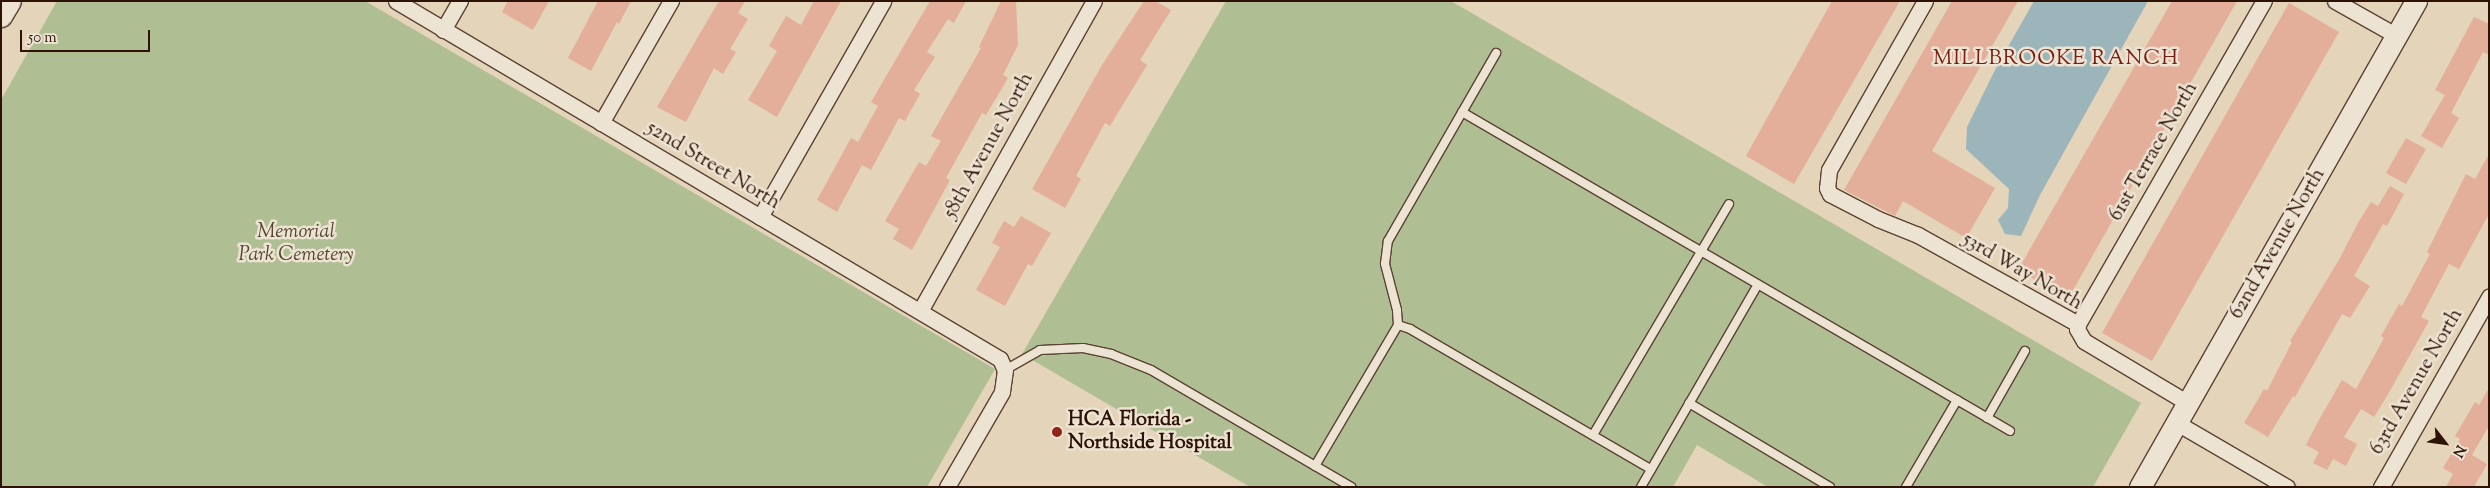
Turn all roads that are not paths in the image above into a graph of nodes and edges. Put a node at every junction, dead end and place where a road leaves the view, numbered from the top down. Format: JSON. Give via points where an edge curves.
{"nodes":[{"id":1,"x":10,"y":1,"type":"edge"},
{"id":2,"x":396,"y":1,"type":"edge"},
{"id":3,"x":460,"y":1,"type":"edge"},
{"id":4,"x":670,"y":1,"type":"edge"},
{"id":5,"x":883,"y":1,"type":"edge"},
{"id":6,"x":1094,"y":1,"type":"edge"},
{"id":7,"x":1925,"y":1,"type":"edge"},
{"id":8,"x":2264,"y":1,"type":"edge"},
{"id":9,"x":2335,"y":1,"type":"edge"},
{"id":10,"x":2416,"y":1,"type":"edge"},
{"id":11,"x":1,"y":16,"type":"edge"},
{"id":12,"x":443,"y":30,"type":"junction"},
{"id":13,"x":2396,"y":36,"type":"junction"},
{"id":14,"x":1496,"y":53,"type":"dead end"},
{"id":15,"x":1462,"y":112,"type":"junction"},
{"id":16,"x":601,"y":123,"type":"junction"},
{"id":17,"x":1728,"y":204,"type":"dead end"},
{"id":18,"x":760,"y":217,"type":"junction"},
{"id":19,"x":1701,"y":251,"type":"junction"},
{"id":20,"x":1758,"y":284,"type":"junction"},
{"id":21,"x":2489,"y":297,"type":"edge"},
{"id":22,"x":920,"y":311,"type":"junction"},
{"id":23,"x":2078,"y":324,"type":"junction"},
{"id":24,"x":1398,"y":325,"type":"junction"},
{"id":25,"x":2025,"y":352,"type":"dead end"},
{"id":26,"x":1005,"y":370,"type":"junction"},
{"id":27,"x":1957,"y":400,"type":"junction"},
{"id":28,"x":1689,"y":403,"type":"junction"},
{"id":29,"x":2188,"y":403,"type":"junction"},
{"id":30,"x":1987,"y":418,"type":"junction"},
{"id":31,"x":2177,"y":423,"type":"junction"},
{"id":32,"x":2010,"y":431,"type":"dead end"},
{"id":33,"x":1593,"y":435,"type":"junction"},
{"id":34,"x":1315,"y":466,"type":"junction"},
{"id":35,"x":1651,"y":469,"type":"junction"},
{"id":36,"x":947,"y":487,"type":"edge"},
{"id":37,"x":1351,"y":487,"type":"edge"},
{"id":38,"x":1641,"y":487,"type":"edge"},
{"id":39,"x":1830,"y":487,"type":"edge"},
{"id":40,"x":1906,"y":487,"type":"edge"},
{"id":41,"x":2140,"y":487,"type":"edge"},
{"id":42,"x":2287,"y":487,"type":"edge"},
{"id":43,"x":2381,"y":487,"type":"edge"}],
"edges":[{"from":1,"to":11,"type":"street"},
{"from":2,"to":12,"type":"street","name":"52nd Street North"},
{"from":3,"to":12,"type":"street"},
{"from":4,"to":16,"type":"street"},
{"from":5,"to":18,"type":"street"},
{"from":6,"to":22,"type":"street","name":"58th Avenue North"},
{"from":7,"to":23,"type":"street","name":"53rd Way North","via":[[1828,170],[1827,188],[1830,194],[1918,235]]},
{"from":8,"to":23,"type":"street","name":"61st Terrace North"},
{"from":9,"to":13,"type":"street"},
{"from":10,"to":13,"type":"street","name":"62nd Avenue North"},
{"from":12,"to":16,"type":"street","name":"52nd Street North"},
{"from":13,"to":29,"type":"street","name":"62nd Avenue North"},
{"from":14,"to":15,"type":"lane"},
{"from":15,"to":19,"type":"lane"},
{"from":15,"to":24,"type":"lane","via":[[1388,241],[1385,264]]},
{"from":16,"to":18,"type":"street","name":"52nd Street North"},
{"from":17,"to":19,"type":"lane"},
{"from":18,"to":22,"type":"street","name":"52nd Street North"},
{"from":19,"to":20,"type":"lane"},
{"from":19,"to":33,"type":"lane"},
{"from":20,"to":27,"type":"lane"},
{"from":20,"to":28,"type":"lane"},
{"from":21,"to":43,"type":"street","name":"63rd Avenue North"},
{"from":22,"to":26,"type":"street","name":"52nd Street North","via":[[1000,359]]},
{"from":23,"to":29,"type":"street","name":"53rd Way North","via":[[2077,329],[2084,341]]},
{"from":24,"to":33,"type":"lane"},
{"from":24,"to":34,"type":"lane"},
{"from":25,"to":30,"type":"lane"},
{"from":26,"to":34,"type":"lane","via":[[1040,350],[1083,348],[1111,354],[1151,370]]},
{"from":26,"to":36,"type":"street","via":[[1002,392]]},
{"from":27,"to":30,"type":"lane"},
{"from":27,"to":40,"type":"lane"},
{"from":28,"to":35,"type":"lane"},
{"from":28,"to":39,"type":"lane"},
{"from":29,"to":31,"type":"street","name":"62nd Avenue North"},
{"from":30,"to":32,"type":"lane"},
{"from":31,"to":41,"type":"street","name":"62nd Avenue North"},
{"from":31,"to":42,"type":"street"},
{"from":33,"to":35,"type":"lane"},
{"from":34,"to":37,"type":"lane"},
{"from":35,"to":38,"type":"lane"}]}
